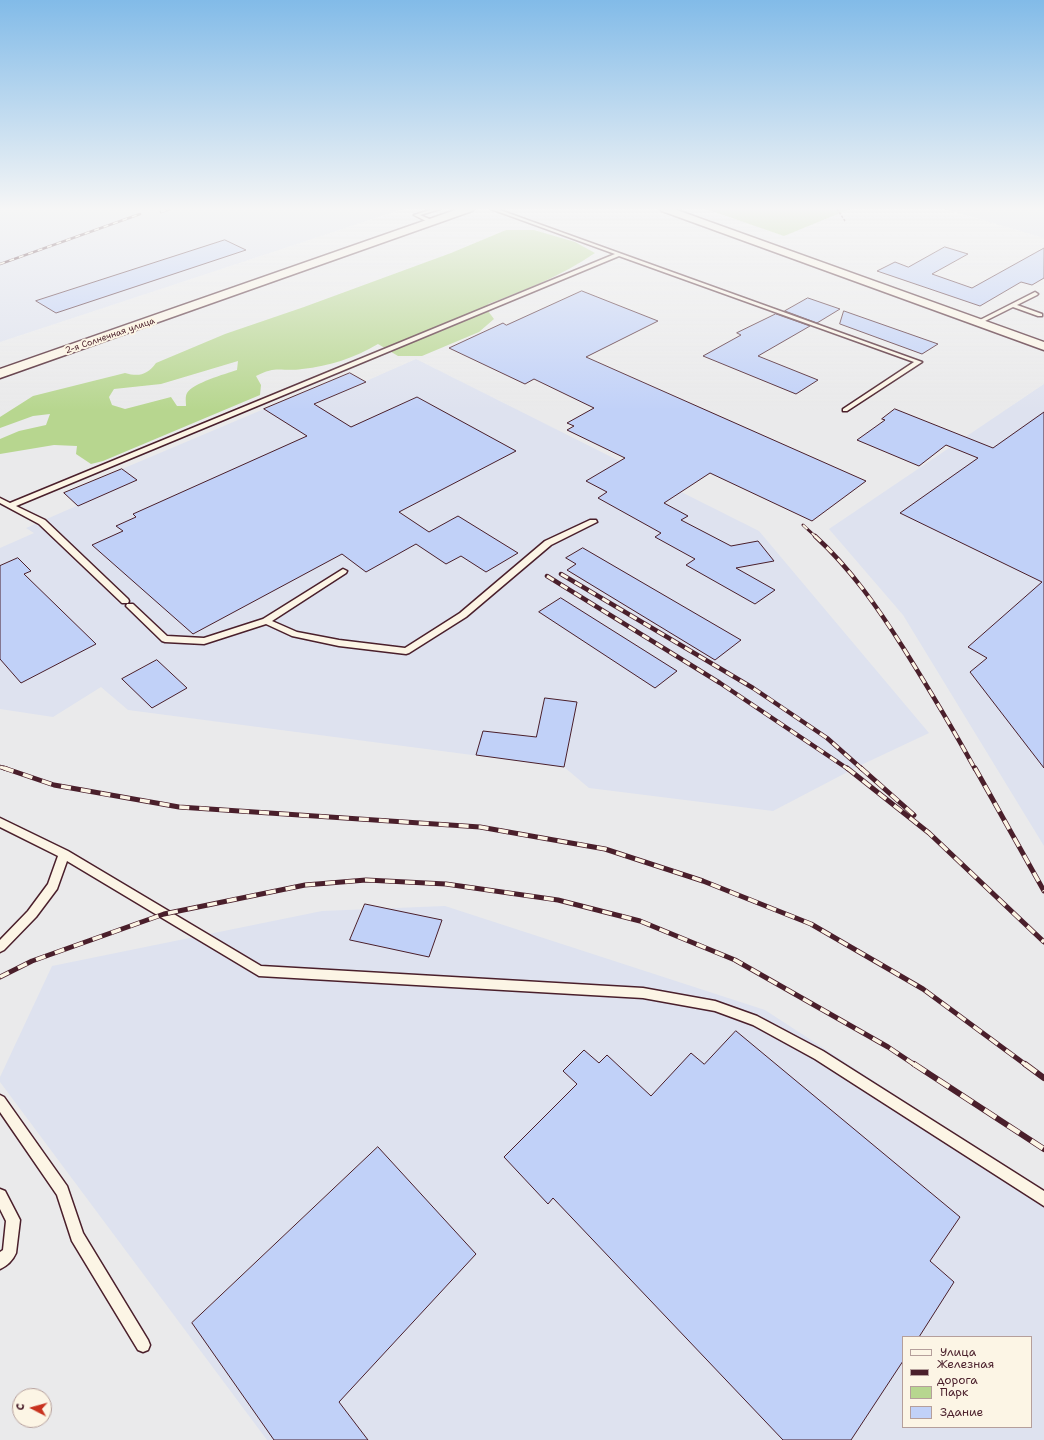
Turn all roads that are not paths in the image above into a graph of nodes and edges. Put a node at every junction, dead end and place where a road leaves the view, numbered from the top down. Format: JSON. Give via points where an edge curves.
{"nodes":[{"id":1,"x":278,"y":276,"type":"edge"},
{"id":2,"x":566,"y":276,"type":"edge"},
{"id":3,"x":681,"y":276,"type":"edge"},
{"id":4,"x":852,"y":276,"type":"edge"},
{"id":5,"x":1035,"y":294,"type":"dead end"},
{"id":6,"x":1012,"y":305,"type":"junction"},
{"id":7,"x":1040,"y":315,"type":"dead end"},
{"id":8,"x":979,"y":322,"type":"junction"},
{"id":9,"x":1044,"y":346,"type":"edge"},
{"id":10,"x":0,"y":374,"type":"edge"},
{"id":11,"x":845,"y":410,"type":"dead end"},
{"id":12,"x":0,"y":500,"type":"edge"},
{"id":13,"x":11,"y":505,"type":"junction"},
{"id":14,"x":593,"y":522,"type":"dead end"},
{"id":15,"x":343,"y":571,"type":"dead end"},
{"id":16,"x":266,"y":621,"type":"junction"},
{"id":17,"x":0,"y":822,"type":"edge"},
{"id":18,"x":64,"y":854,"type":"junction"},
{"id":19,"x":0,"y":947,"type":"edge"},
{"id":20,"x":0,"y":1101,"type":"edge"},
{"id":21,"x":0,"y":1196,"type":"edge"},
{"id":22,"x":1044,"y":1200,"type":"edge"},
{"id":23,"x":0,"y":1262,"type":"edge"},
{"id":24,"x":143,"y":1345,"type":"dead end"}],
"edges":[{"from":1,"to":10,"type":"main road","name":"2-я Солнечная улица"},
{"from":2,"to":13,"type":"lane"},
{"from":3,"to":11,"type":"lane","via":[[919,362]]},
{"from":4,"to":8,"type":"street"},
{"from":5,"to":6,"type":"lane"},
{"from":6,"to":7,"type":"lane"},
{"from":6,"to":8,"type":"lane"},
{"from":8,"to":9,"type":"street"},
{"from":12,"to":13,"type":"lane"},
{"from":13,"to":16,"type":"lane","via":[[42,522],[165,639],[204,641]]},
{"from":14,"to":16,"type":"lane","via":[[548,543],[463,615],[406,651],[339,643],[295,634]]},
{"from":15,"to":16,"type":"lane"},
{"from":17,"to":18,"type":"lane"},
{"from":18,"to":19,"type":"lane","via":[[53,886],[32,914]]},
{"from":18,"to":22,"type":"lane","via":[[259,971],[643,993],[715,1006],[757,1021],[819,1055]]},
{"from":20,"to":24,"type":"lane","via":[[62,1191],[77,1236]]},
{"from":21,"to":23,"type":"lane","via":[[13,1220],[9,1253]]}]}
